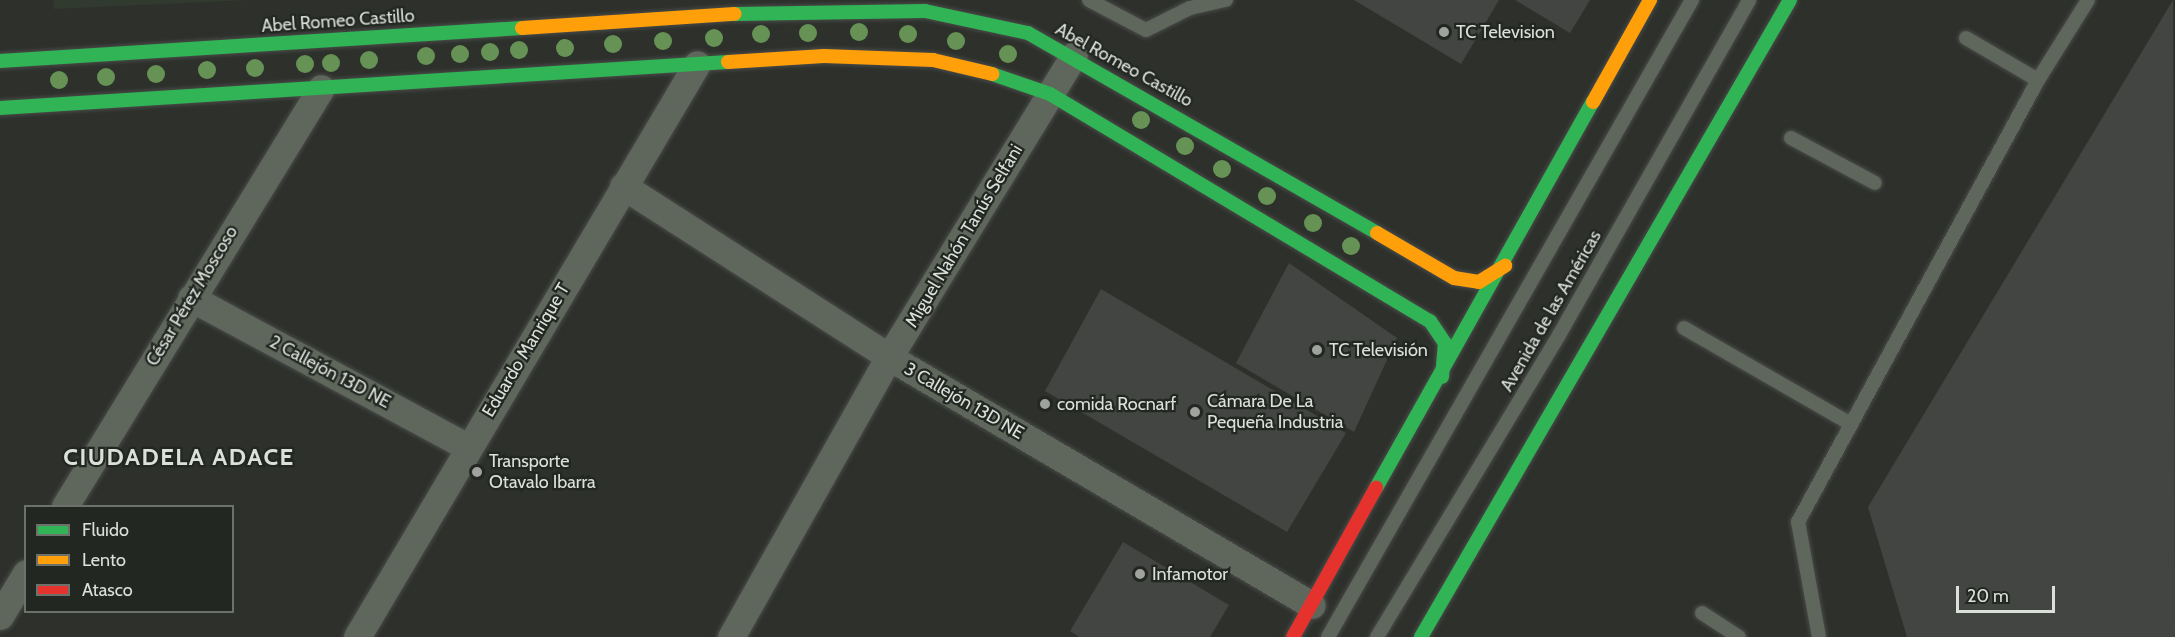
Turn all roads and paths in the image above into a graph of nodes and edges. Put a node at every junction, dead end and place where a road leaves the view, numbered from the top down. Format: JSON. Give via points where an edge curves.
{"nodes":[{"id":1,"x":1089,"y":0,"type":"edge"},
{"id":2,"x":1226,"y":0,"type":"edge"},
{"id":3,"x":1650,"y":0,"type":"edge"},
{"id":4,"x":1692,"y":0,"type":"edge"},
{"id":5,"x":1749,"y":0,"type":"edge"},
{"id":6,"x":1790,"y":0,"type":"edge"},
{"id":7,"x":2088,"y":0,"type":"edge"},
{"id":8,"x":816,"y":4,"type":"edge"},
{"id":9,"x":1191,"y":4,"type":"edge"},
{"id":10,"x":752,"y":7,"type":"edge"},
{"id":11,"x":1966,"y":38,"type":"dead end"},
{"id":12,"x":1074,"y":55,"type":"junction"},
{"id":13,"x":0,"y":60,"type":"edge"},
{"id":14,"x":698,"y":64,"type":"junction"},
{"id":15,"x":2038,"y":80,"type":"junction"},
{"id":16,"x":321,"y":88,"type":"junction"},
{"id":17,"x":1050,"y":94,"type":"junction"},
{"id":18,"x":0,"y":108,"type":"edge"},
{"id":19,"x":1791,"y":138,"type":"dead end"},
{"id":20,"x":1875,"y":183,"type":"dead end"},
{"id":21,"x":623,"y":186,"type":"junction"},
{"id":22,"x":1505,"y":267,"type":"junction"},
{"id":23,"x":191,"y":297,"type":"junction"},
{"id":24,"x":1684,"y":328,"type":"dead end"},
{"id":25,"x":889,"y":357,"type":"junction"},
{"id":26,"x":1442,"y":376,"type":"junction"},
{"id":27,"x":1851,"y":424,"type":"junction"},
{"id":28,"x":468,"y":447,"type":"junction"},
{"id":29,"x":66,"y":505,"type":"edge"},
{"id":30,"x":24,"y":576,"type":"edge"},
{"id":31,"x":1312,"y":605,"type":"junction"},
{"id":32,"x":1702,"y":613,"type":"dead end"},
{"id":33,"x":0,"y":616,"type":"edge"},
{"id":34,"x":735,"y":636,"type":"edge"},
{"id":35,"x":357,"y":637,"type":"edge"},
{"id":36,"x":1293,"y":637,"type":"edge"},
{"id":37,"x":1328,"y":637,"type":"edge"},
{"id":38,"x":1377,"y":637,"type":"edge"},
{"id":39,"x":1421,"y":637,"type":"edge"},
{"id":40,"x":1739,"y":637,"type":"edge"},
{"id":41,"x":1819,"y":637,"type":"edge"}],
"edges":[{"from":1,"to":9,"type":"lane","via":[[1146,30]]},
{"from":2,"to":9,"type":"lane"},
{"from":3,"to":22,"type":"street"},
{"from":4,"to":37,"type":"lane","name":"Avenida de las Américas"},
{"from":5,"to":38,"type":"lane","name":"Avenida de las Américas","via":[[1559,335]]},
{"from":6,"to":39,"type":"street"},
{"from":7,"to":15,"type":"lane"},
{"from":8,"to":10,"type":"street","name":"Abel Romeo Castillo"},
{"from":8,"to":12,"type":"street","name":"Abel Romeo Castillo","via":[[926,11],[972,19],[1028,33]]},
{"from":10,"to":13,"type":"street","name":"Abel Romeo Castillo"},
{"from":11,"to":15,"type":"lane"},
{"from":12,"to":17,"type":"street","name":"Miguel Nahón Tanús Selfani"},
{"from":12,"to":22,"type":"street","name":"Abel Romeo Castillo","via":[[1454,278],[1479,282]]},
{"from":14,"to":16,"type":"street"},
{"from":14,"to":17,"type":"street","via":[[824,56],[933,60],[1020,80]]},
{"from":14,"to":21,"type":"street","name":"Eduardo Manrique T"},
{"from":15,"to":27,"type":"lane"},
{"from":16,"to":18,"type":"street"},
{"from":16,"to":23,"type":"street","name":"César Pérez Moscoso"},
{"from":17,"to":25,"type":"street","name":"Miguel Nahón Tanús Selfani"},
{"from":17,"to":26,"type":"street","via":[[1430,321],[1445,343]]},
{"from":19,"to":20,"type":"lane"},
{"from":21,"to":25,"type":"street","name":"3 Callejón 13D NE"},
{"from":21,"to":28,"type":"street","name":"Eduardo Manrique T"},
{"from":22,"to":26,"type":"street"},
{"from":23,"to":28,"type":"street","name":"2 Callejón 13D NE"},
{"from":23,"to":29,"type":"street","name":"César Pérez Moscoso"},
{"from":24,"to":27,"type":"lane"},
{"from":25,"to":31,"type":"street","name":"3 Callejón 13D NE"},
{"from":25,"to":34,"type":"street","name":"Miguel Nahón Tanús Selfani"},
{"from":26,"to":31,"type":"street"},
{"from":27,"to":41,"type":"lane","via":[[1798,522]]},
{"from":28,"to":35,"type":"street","name":"Eduardo Manrique T"},
{"from":30,"to":33,"type":"street"},
{"from":31,"to":36,"type":"street"},
{"from":32,"to":40,"type":"lane"}]}
